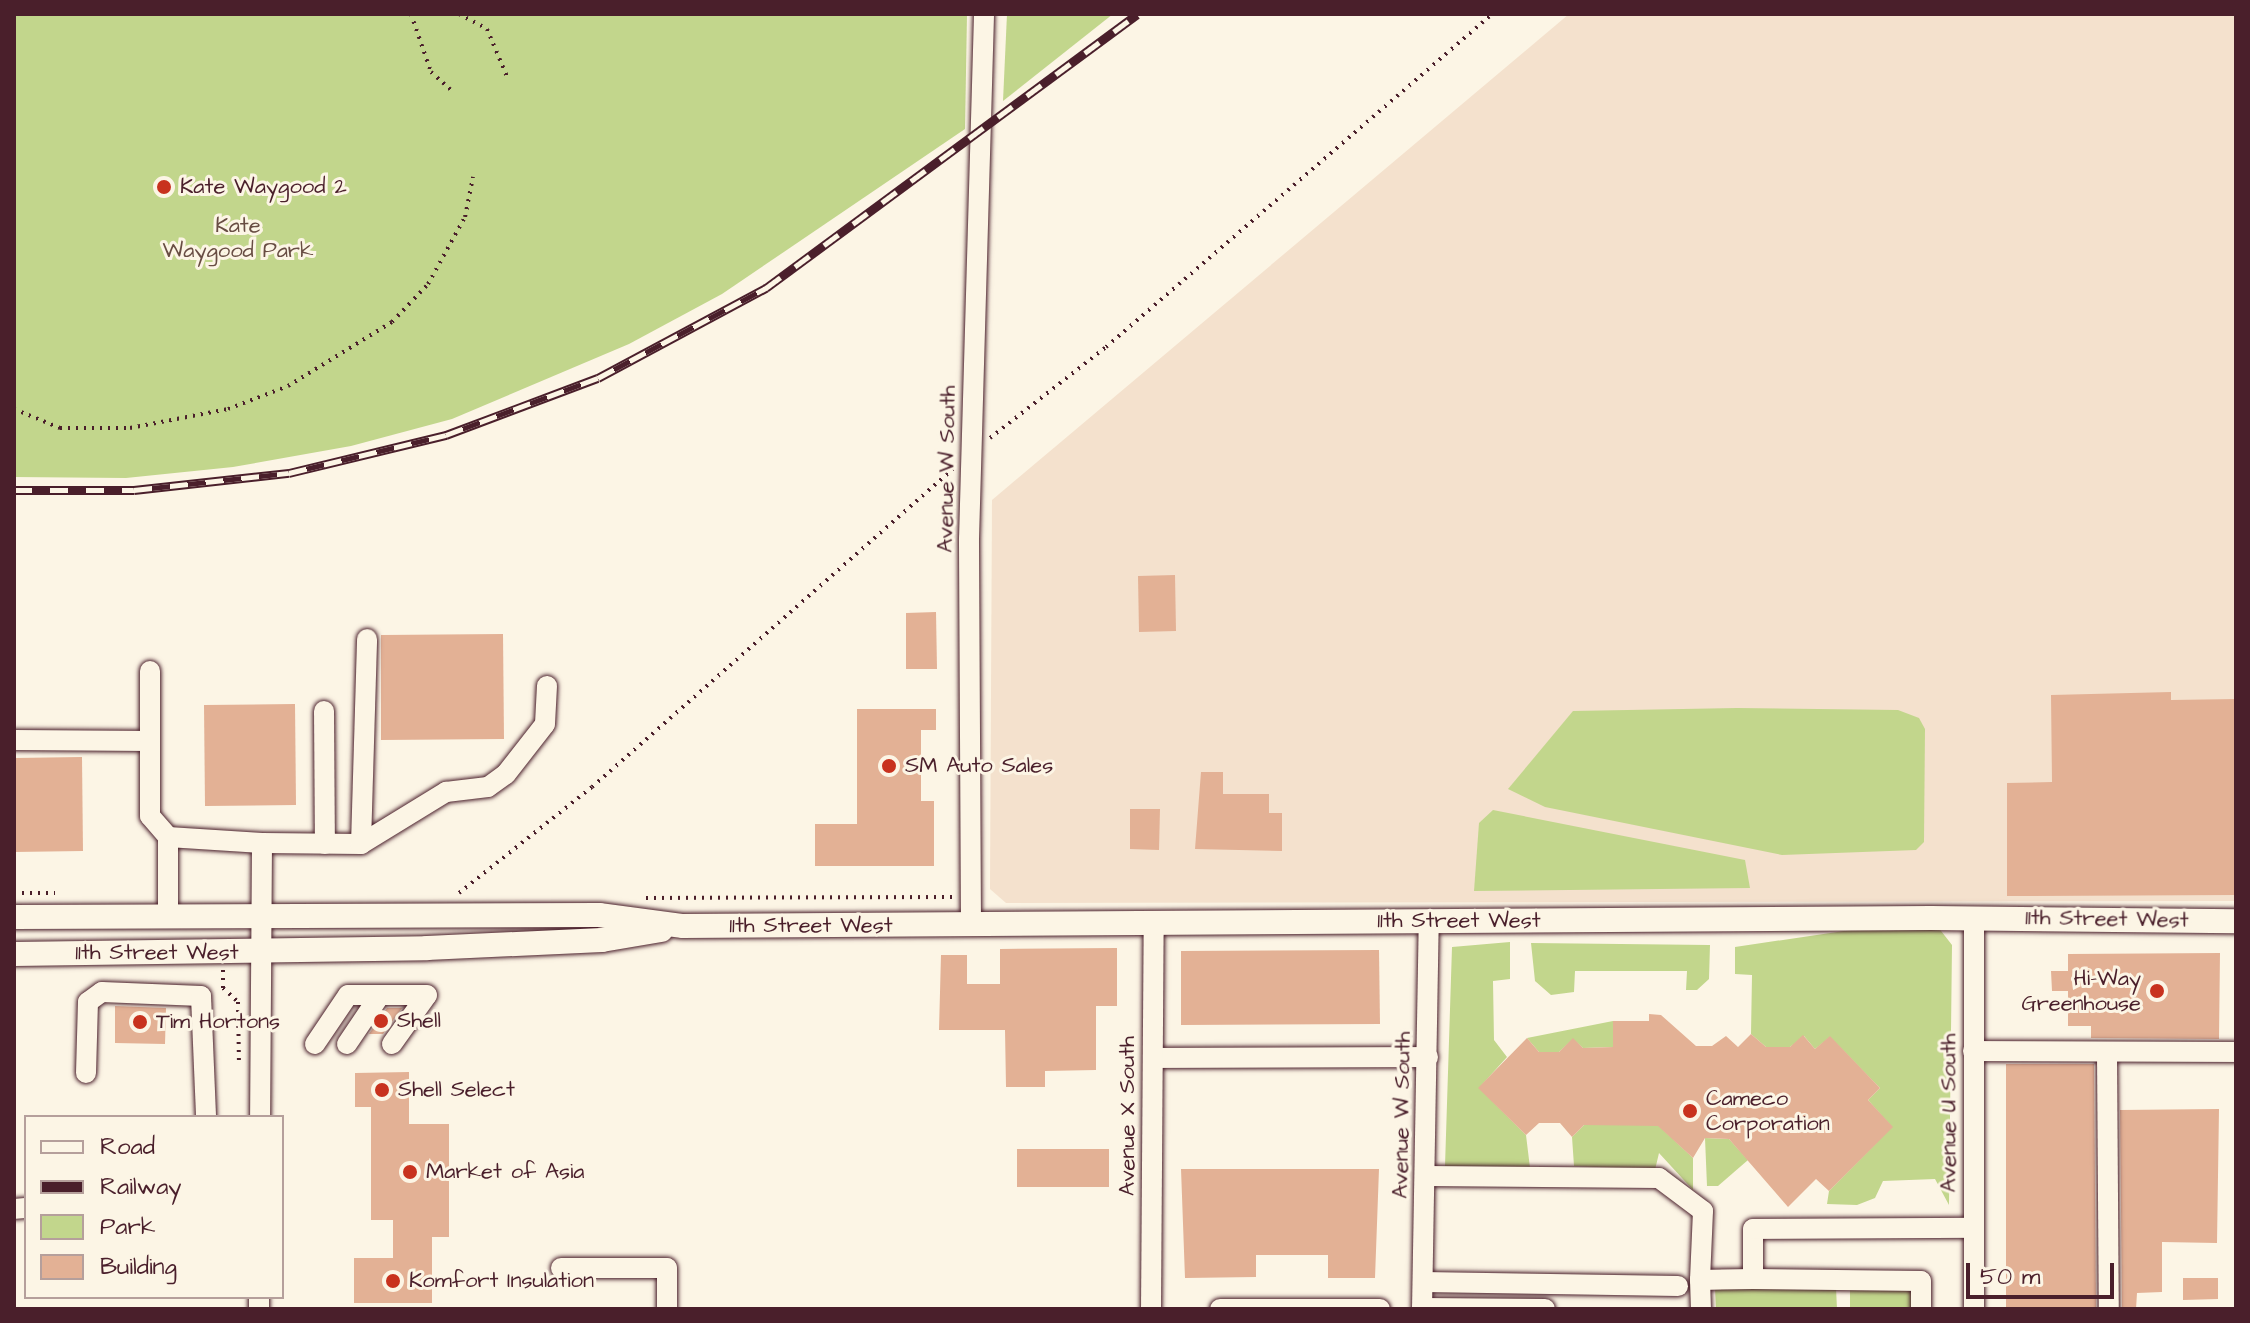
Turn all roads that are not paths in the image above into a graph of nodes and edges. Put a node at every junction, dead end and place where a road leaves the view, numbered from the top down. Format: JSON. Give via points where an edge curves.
{"nodes":[{"id":1,"x":984,"y":14,"type":"edge"},
{"id":2,"x":367,"y":639,"type":"dead end"},
{"id":3,"x":150,"y":671,"type":"dead end"},
{"id":4,"x":547,"y":686,"type":"dead end"},
{"id":5,"x":324,"y":711,"type":"dead end"},
{"id":6,"x":14,"y":740,"type":"edge"},
{"id":7,"x":150,"y":741,"type":"junction"},
{"id":8,"x":168,"y":837,"type":"junction"},
{"id":9,"x":262,"y":843,"type":"junction"},
{"id":10,"x":325,"y":844,"type":"junction"},
{"id":11,"x":361,"y":844,"type":"junction"},
{"id":12,"x":14,"y":917,"type":"edge"},
{"id":13,"x":168,"y":917,"type":"junction"},
{"id":14,"x":261,"y":917,"type":"junction"},
{"id":15,"x":1974,"y":918,"type":"junction"},
{"id":16,"x":2236,"y":921,"type":"edge"},
{"id":17,"x":1429,"y":922,"type":"junction"},
{"id":18,"x":1154,"y":924,"type":"junction"},
{"id":19,"x":683,"y":926,"type":"junction"},
{"id":20,"x":971,"y":926,"type":"junction"},
{"id":21,"x":261,"y":952,"type":"junction"},
{"id":22,"x":14,"y":954,"type":"edge"},
{"id":23,"x":387,"y":995,"type":"junction"},
{"id":24,"x":354,"y":1044,"type":"junction"},
{"id":25,"x":1973,"y":1051,"type":"junction"},
{"id":26,"x":2236,"y":1052,"type":"edge"},
{"id":27,"x":2107,"y":1053,"type":"junction"},
{"id":28,"x":1428,"y":1057,"type":"junction"},
{"id":29,"x":1153,"y":1058,"type":"junction"},
{"id":30,"x":86,"y":1073,"type":"dead end"},
{"id":31,"x":206,"y":1115,"type":"edge"},
{"id":32,"x":260,"y":1115,"type":"edge"},
{"id":33,"x":1426,"y":1176,"type":"junction"},
{"id":34,"x":1973,"y":1228,"type":"junction"},
{"id":35,"x":561,"y":1268,"type":"dead end"},
{"id":36,"x":1753,"y":1279,"type":"junction"},
{"id":37,"x":1700,"y":1280,"type":"junction"},
{"id":38,"x":1423,"y":1282,"type":"junction"},
{"id":39,"x":1678,"y":1286,"type":"dead end"},
{"id":40,"x":1422,"y":1308,"type":"edge"},
{"id":41,"x":667,"y":1309,"type":"edge"},
{"id":42,"x":1151,"y":1309,"type":"edge"},
{"id":43,"x":1220,"y":1309,"type":"edge"},
{"id":44,"x":1380,"y":1309,"type":"edge"},
{"id":45,"x":1545,"y":1309,"type":"edge"},
{"id":46,"x":1701,"y":1309,"type":"edge"},
{"id":47,"x":1921,"y":1309,"type":"edge"},
{"id":48,"x":1974,"y":1309,"type":"edge"},
{"id":49,"x":2109,"y":1309,"type":"edge"}],
"edges":[{"from":1,"to":20,"type":"street","name":"Avenue W South","via":[[971,453]]},
{"from":2,"to":11,"type":"street"},
{"from":3,"to":7,"type":"street"},
{"from":4,"to":11,"type":"street","via":[[545,724],[506,774],[488,787],[446,792]]},
{"from":5,"to":10,"type":"street"},
{"from":6,"to":7,"type":"street"},
{"from":7,"to":8,"type":"street","via":[[150,816]]},
{"from":8,"to":9,"type":"street"},
{"from":8,"to":13,"type":"street"},
{"from":9,"to":10,"type":"street"},
{"from":9,"to":14,"type":"street"},
{"from":10,"to":11,"type":"street"},
{"from":12,"to":13,"type":"main road","name":"11th Street West"},
{"from":13,"to":14,"type":"main road","name":"11th Street West"},
{"from":14,"to":19,"type":"main road","name":"11th Street West","via":[[599,915]]},
{"from":14,"to":21,"type":"street"},
{"from":15,"to":16,"type":"main road","name":"11th Street West"},
{"from":15,"to":17,"type":"main road","name":"11th Street West"},
{"from":15,"to":25,"type":"street","name":"Avenue U South"},
{"from":17,"to":18,"type":"main road","name":"11th Street West"},
{"from":17,"to":28,"type":"street","name":"Avenue W South"},
{"from":18,"to":20,"type":"main road","name":"11th Street West"},
{"from":18,"to":29,"type":"street","name":"Avenue X South"},
{"from":19,"to":20,"type":"main road","name":"11th Street West"},
{"from":19,"to":21,"type":"main road","name":"11th Street West","via":[[602,940]]},
{"from":21,"to":22,"type":"main road","name":"11th Street West"},
{"from":21,"to":32,"type":"street"},
{"from":23,"to":24,"type":"street"},
{"from":23,"to":24,"type":"street"},
{"from":23,"to":24,"type":"street","via":[[427,995]]},
{"from":25,"to":27,"type":"street"},
{"from":25,"to":34,"type":"street","name":"Avenue U South"},
{"from":26,"to":27,"type":"street"},
{"from":27,"to":49,"type":"street"},
{"from":28,"to":29,"type":"street"},
{"from":28,"to":33,"type":"street","name":"Avenue W South"},
{"from":29,"to":42,"type":"street","name":"Avenue X South"},
{"from":30,"to":31,"type":"street","via":[[88,1002],[102,992],[201,996]]},
{"from":33,"to":37,"type":"street","via":[[1659,1178],[1703,1211]]},
{"from":33,"to":38,"type":"street","name":"Avenue W South"},
{"from":34,"to":36,"type":"street","via":[[1753,1229]]},
{"from":34,"to":48,"type":"street","name":"Avenue U South"},
{"from":35,"to":41,"type":"street","via":[[667,1268]]},
{"from":36,"to":37,"type":"street"},
{"from":36,"to":47,"type":"street","via":[[1921,1281]]},
{"from":37,"to":46,"type":"street"},
{"from":38,"to":39,"type":"street"},
{"from":38,"to":40,"type":"street","name":"Avenue W South"},
{"from":40,"to":45,"type":"street"},
{"from":43,"to":44,"type":"street"}]}
